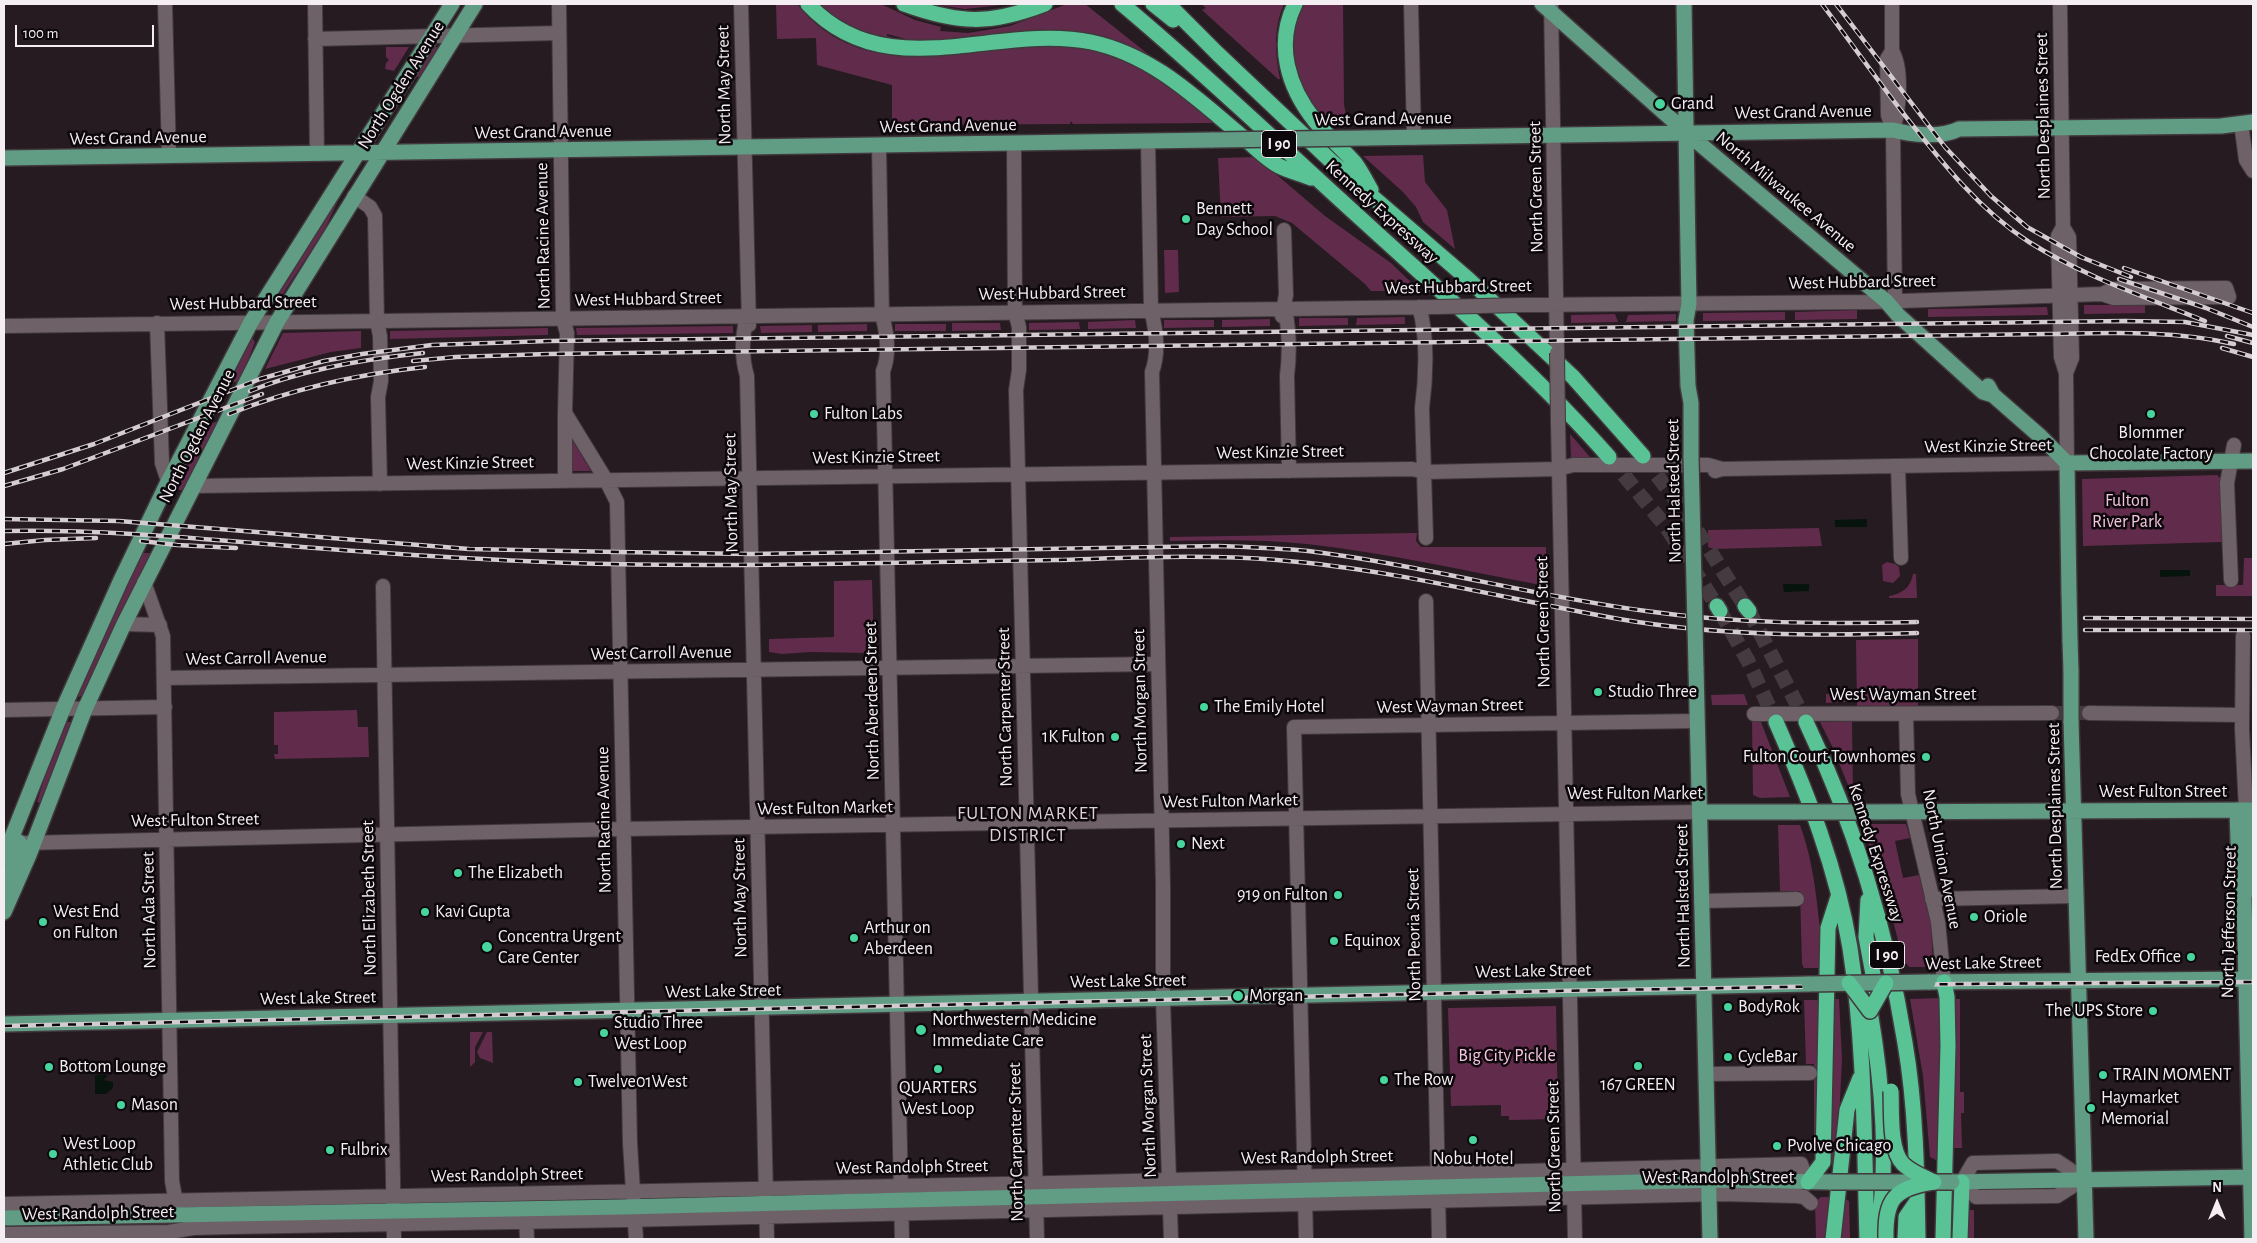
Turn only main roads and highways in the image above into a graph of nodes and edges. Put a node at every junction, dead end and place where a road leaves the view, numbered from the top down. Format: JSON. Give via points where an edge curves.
{"nodes":[{"id":1,"x":452,"y":4,"type":"edge"},
{"id":2,"x":475,"y":4,"type":"edge"},
{"id":3,"x":808,"y":4,"type":"edge"},
{"id":4,"x":904,"y":4,"type":"edge"},
{"id":5,"x":1045,"y":4,"type":"edge"},
{"id":6,"x":1122,"y":4,"type":"edge"},
{"id":7,"x":1153,"y":4,"type":"edge"},
{"id":8,"x":1168,"y":4,"type":"edge"},
{"id":9,"x":1295,"y":4,"type":"edge"},
{"id":10,"x":1684,"y":4,"type":"edge"},
{"id":11,"x":1548,"y":6,"type":"edge"},
{"id":12,"x":1218,"y":54,"type":"junction"},
{"id":13,"x":2247,"y":122,"type":"edge"},
{"id":14,"x":1687,"y":133,"type":"junction"},
{"id":15,"x":381,"y":153,"type":"junction"},
{"id":16,"x":358,"y":154,"type":"junction"},
{"id":17,"x":4,"y":158,"type":"edge"},
{"id":18,"x":1320,"y":181,"type":"junction"},
{"id":19,"x":1376,"y":200,"type":"junction"},
{"id":20,"x":1643,"y":456,"type":"tunnel mouth"},
{"id":21,"x":1609,"y":457,"type":"tunnel mouth"},
{"id":22,"x":2253,"y":461,"type":"edge"},
{"id":23,"x":2067,"y":464,"type":"junction"},
{"id":24,"x":1776,"y":722,"type":"tunnel mouth"},
{"id":25,"x":1806,"y":722,"type":"tunnel mouth"},
{"id":26,"x":2074,"y":810,"type":"junction"},
{"id":27,"x":2245,"y":810,"type":"edge"},
{"id":28,"x":1700,"y":812,"type":"junction"},
{"id":29,"x":14,"y":846,"type":"edge"},
{"id":30,"x":1869,"y":888,"type":"junction"},
{"id":31,"x":1838,"y":895,"type":"junction"},
{"id":32,"x":4,"y":904,"type":"edge"},
{"id":33,"x":4,"y":912,"type":"edge"},
{"id":34,"x":2249,"y":979,"type":"edge"},
{"id":35,"x":2078,"y":980,"type":"junction"},
{"id":36,"x":1944,"y":982,"type":"junction"},
{"id":37,"x":1849,"y":983,"type":"junction"},
{"id":38,"x":1886,"y":983,"type":"junction"},
{"id":39,"x":1704,"y":986,"type":"junction"},
{"id":40,"x":1870,"y":1011,"type":"junction"},
{"id":41,"x":4,"y":1024,"type":"edge"},
{"id":42,"x":1862,"y":1072,"type":"junction"},
{"id":43,"x":1886,"y":1091,"type":"junction"},
{"id":44,"x":2251,"y":1177,"type":"edge"},
{"id":45,"x":2084,"y":1179,"type":"junction"},
{"id":46,"x":1708,"y":1180,"type":"junction"},
{"id":47,"x":1808,"y":1182,"type":"junction"},
{"id":48,"x":1934,"y":1182,"type":"junction"},
{"id":49,"x":1957,"y":1182,"type":"junction"},
{"id":50,"x":1917,"y":1200,"type":"junction"},
{"id":51,"x":4,"y":1218,"type":"edge"},
{"id":52,"x":1710,"y":1239,"type":"edge"},
{"id":53,"x":1833,"y":1239,"type":"edge"},
{"id":54,"x":1866,"y":1239,"type":"edge"},
{"id":55,"x":1877,"y":1239,"type":"edge"},
{"id":56,"x":1886,"y":1239,"type":"edge"},
{"id":57,"x":1905,"y":1239,"type":"edge"},
{"id":58,"x":1918,"y":1239,"type":"edge"},
{"id":59,"x":1943,"y":1239,"type":"edge"},
{"id":60,"x":1960,"y":1239,"type":"edge"},
{"id":61,"x":2086,"y":1239,"type":"edge"},
{"id":62,"x":2252,"y":1239,"type":"edge"}],
"edges":[{"from":1,"to":16,"type":"main road","name":"North Ogden Avenue"},
{"from":2,"to":15,"type":"main road","name":"North Ogden Avenue"},
{"from":3,"to":18,"type":"highway","via":[[846,33],[891,48],[1053,38],[1093,42],[1125,52],[1165,73],[1279,166]]},
{"from":4,"to":5,"type":"highway","via":[[955,19],[979,20],[1019,14]]},
{"from":6,"to":18,"type":"highway","name":"Kennedy Expressway","number":"I 90"},
{"from":7,"to":12,"type":"highway","number":"I 90"},
{"from":8,"to":12,"type":"highway","name":"Kennedy Expressway","number":"I 90"},
{"from":9,"to":19,"type":"highway","via":[[1285,34],[1289,77],[1316,122],[1356,164]]},
{"from":10,"to":14,"type":"main road","name":"North Halsted Street"},
{"from":11,"to":14,"type":"main road","name":"North Milwaukee Avenue"},
{"from":12,"to":19,"type":"highway","name":"Kennedy Expressway","number":"I 90"},
{"from":13,"to":14,"type":"main road","name":"West Grand Avenue","via":[[2221,126],[1959,130],[1951,134],[1908,134],[1893,130]]},
{"from":14,"to":15,"type":"main road","name":"West Grand Avenue","bridge":true},
{"from":14,"to":23,"type":"main road","name":"North Milwaukee Avenue","via":[[1907,314],[1988,385],[1993,395]]},
{"from":14,"to":28,"type":"main road","name":"North Halsted Street","bridge":true,"via":[[1689,304],[1694,319],[1691,457]]},
{"from":15,"to":16,"type":"main road","name":"West Grand Avenue"},
{"from":15,"to":29,"type":"main road","name":"North Ogden Avenue","via":[[277,322]]},
{"from":16,"to":17,"type":"main road","name":"West Grand Avenue"},
{"from":16,"to":29,"type":"main road","name":"North Ogden Avenue","via":[[251,322],[168,481],[63,709],[36,777]]},
{"from":18,"to":21,"type":"highway","name":"Kennedy Expressway","number":"I 90","via":[[1484,330],[1574,417]]},
{"from":19,"to":20,"type":"highway","name":"Kennedy Expressway","number":"I 90","via":[[1517,323],[1573,377]]},
{"from":22,"to":23,"type":"main road","name":"West Kinzie Street"},
{"from":23,"to":26,"type":"main road","name":"North Desplaines Street","bridge":true},
{"from":24,"to":31,"type":"highway","number":"I 90","via":[[1804,785]]},
{"from":25,"to":30,"type":"highway","name":"Kennedy Expressway","number":"I 90","via":[[1837,790]]},
{"from":26,"to":27,"type":"main road","name":"West Fulton Street"},
{"from":26,"to":28,"type":"main road","name":"West Fulton Market","bridge":true},
{"from":26,"to":35,"type":"main road","name":"North Desplaines Street"},
{"from":27,"to":34,"type":"main road","name":"North Jefferson Street","via":[[2249,825],[2249,871],[2244,898]]},
{"from":28,"to":39,"type":"main road","name":"North Halsted Street"},
{"from":29,"to":32,"type":"main road"},
{"from":29,"to":33,"type":"main road","name":"North Ogden Avenue"},
{"from":30,"to":43,"type":"highway","via":[[1866,937],[1883,1030]]},
{"from":30,"to":50,"type":"highway","name":"Kennedy Expressway","number":"I 90","via":[[1905,1043],[1911,1088]]},
{"from":31,"to":42,"type":"highway","number":"I 90","via":[[1857,1002]]},
{"from":31,"to":47,"type":"highway","via":[[1828,928],[1823,1162]]},
{"from":34,"to":35,"type":"main road","name":"West Lake Street"},
{"from":34,"to":44,"type":"main road","name":"North Jefferson Street"},
{"from":35,"to":36,"type":"main road","name":"West Lake Street"},
{"from":35,"to":45,"type":"main road","name":"North Desplaines Street"},
{"from":36,"to":38,"type":"main road","name":"West Lake Street","bridge":true},
{"from":36,"to":59,"type":"highway","via":[[1948,1046]]},
{"from":37,"to":38,"type":"main road","name":"West Lake Street","bridge":true},
{"from":37,"to":39,"type":"main road","name":"West Lake Street","bridge":true},
{"from":37,"to":40,"type":"highway","bridge":true},
{"from":38,"to":40,"type":"highway","bridge":true},
{"from":39,"to":41,"type":"main road","name":"West Lake Street"},
{"from":39,"to":46,"type":"main road","name":"North Halsted Street"},
{"from":40,"to":43,"type":"highway"},
{"from":42,"to":53,"type":"highway","via":[[1847,1110]]},
{"from":42,"to":54,"type":"highway","number":"I 90"},
{"from":43,"to":48,"type":"highway","bridge":true,"via":[[1899,1158],[1912,1171]]},
{"from":43,"to":55,"type":"highway"},
{"from":44,"to":45,"type":"main road","name":"West Randolph Street"},
{"from":44,"to":62,"type":"main road","name":"North Jefferson Street"},
{"from":45,"to":49,"type":"main road","name":"West Randolph Street"},
{"from":45,"to":61,"type":"main road","name":"North Desplaines Street"},
{"from":46,"to":47,"type":"main road","name":"West Randolph Street"},
{"from":46,"to":51,"type":"main road","name":"West Randolph Street","via":[[634,1206],[526,1216],[394,1210],[177,1208]]},
{"from":46,"to":52,"type":"main road","name":"North Halsted Street"},
{"from":47,"to":48,"type":"main road","name":"West Randolph Street","bridge":true},
{"from":48,"to":49,"type":"main road","name":"West Randolph Street","bridge":true},
{"from":48,"to":56,"type":"highway","bridge":true,"via":[[1907,1188],[1894,1198],[1886,1216]]},
{"from":49,"to":60,"type":"highway"},
{"from":50,"to":57,"type":"highway","via":[[1906,1217]]},
{"from":50,"to":58,"type":"highway","name":"Kennedy Expressway","number":"I 90"}]}
